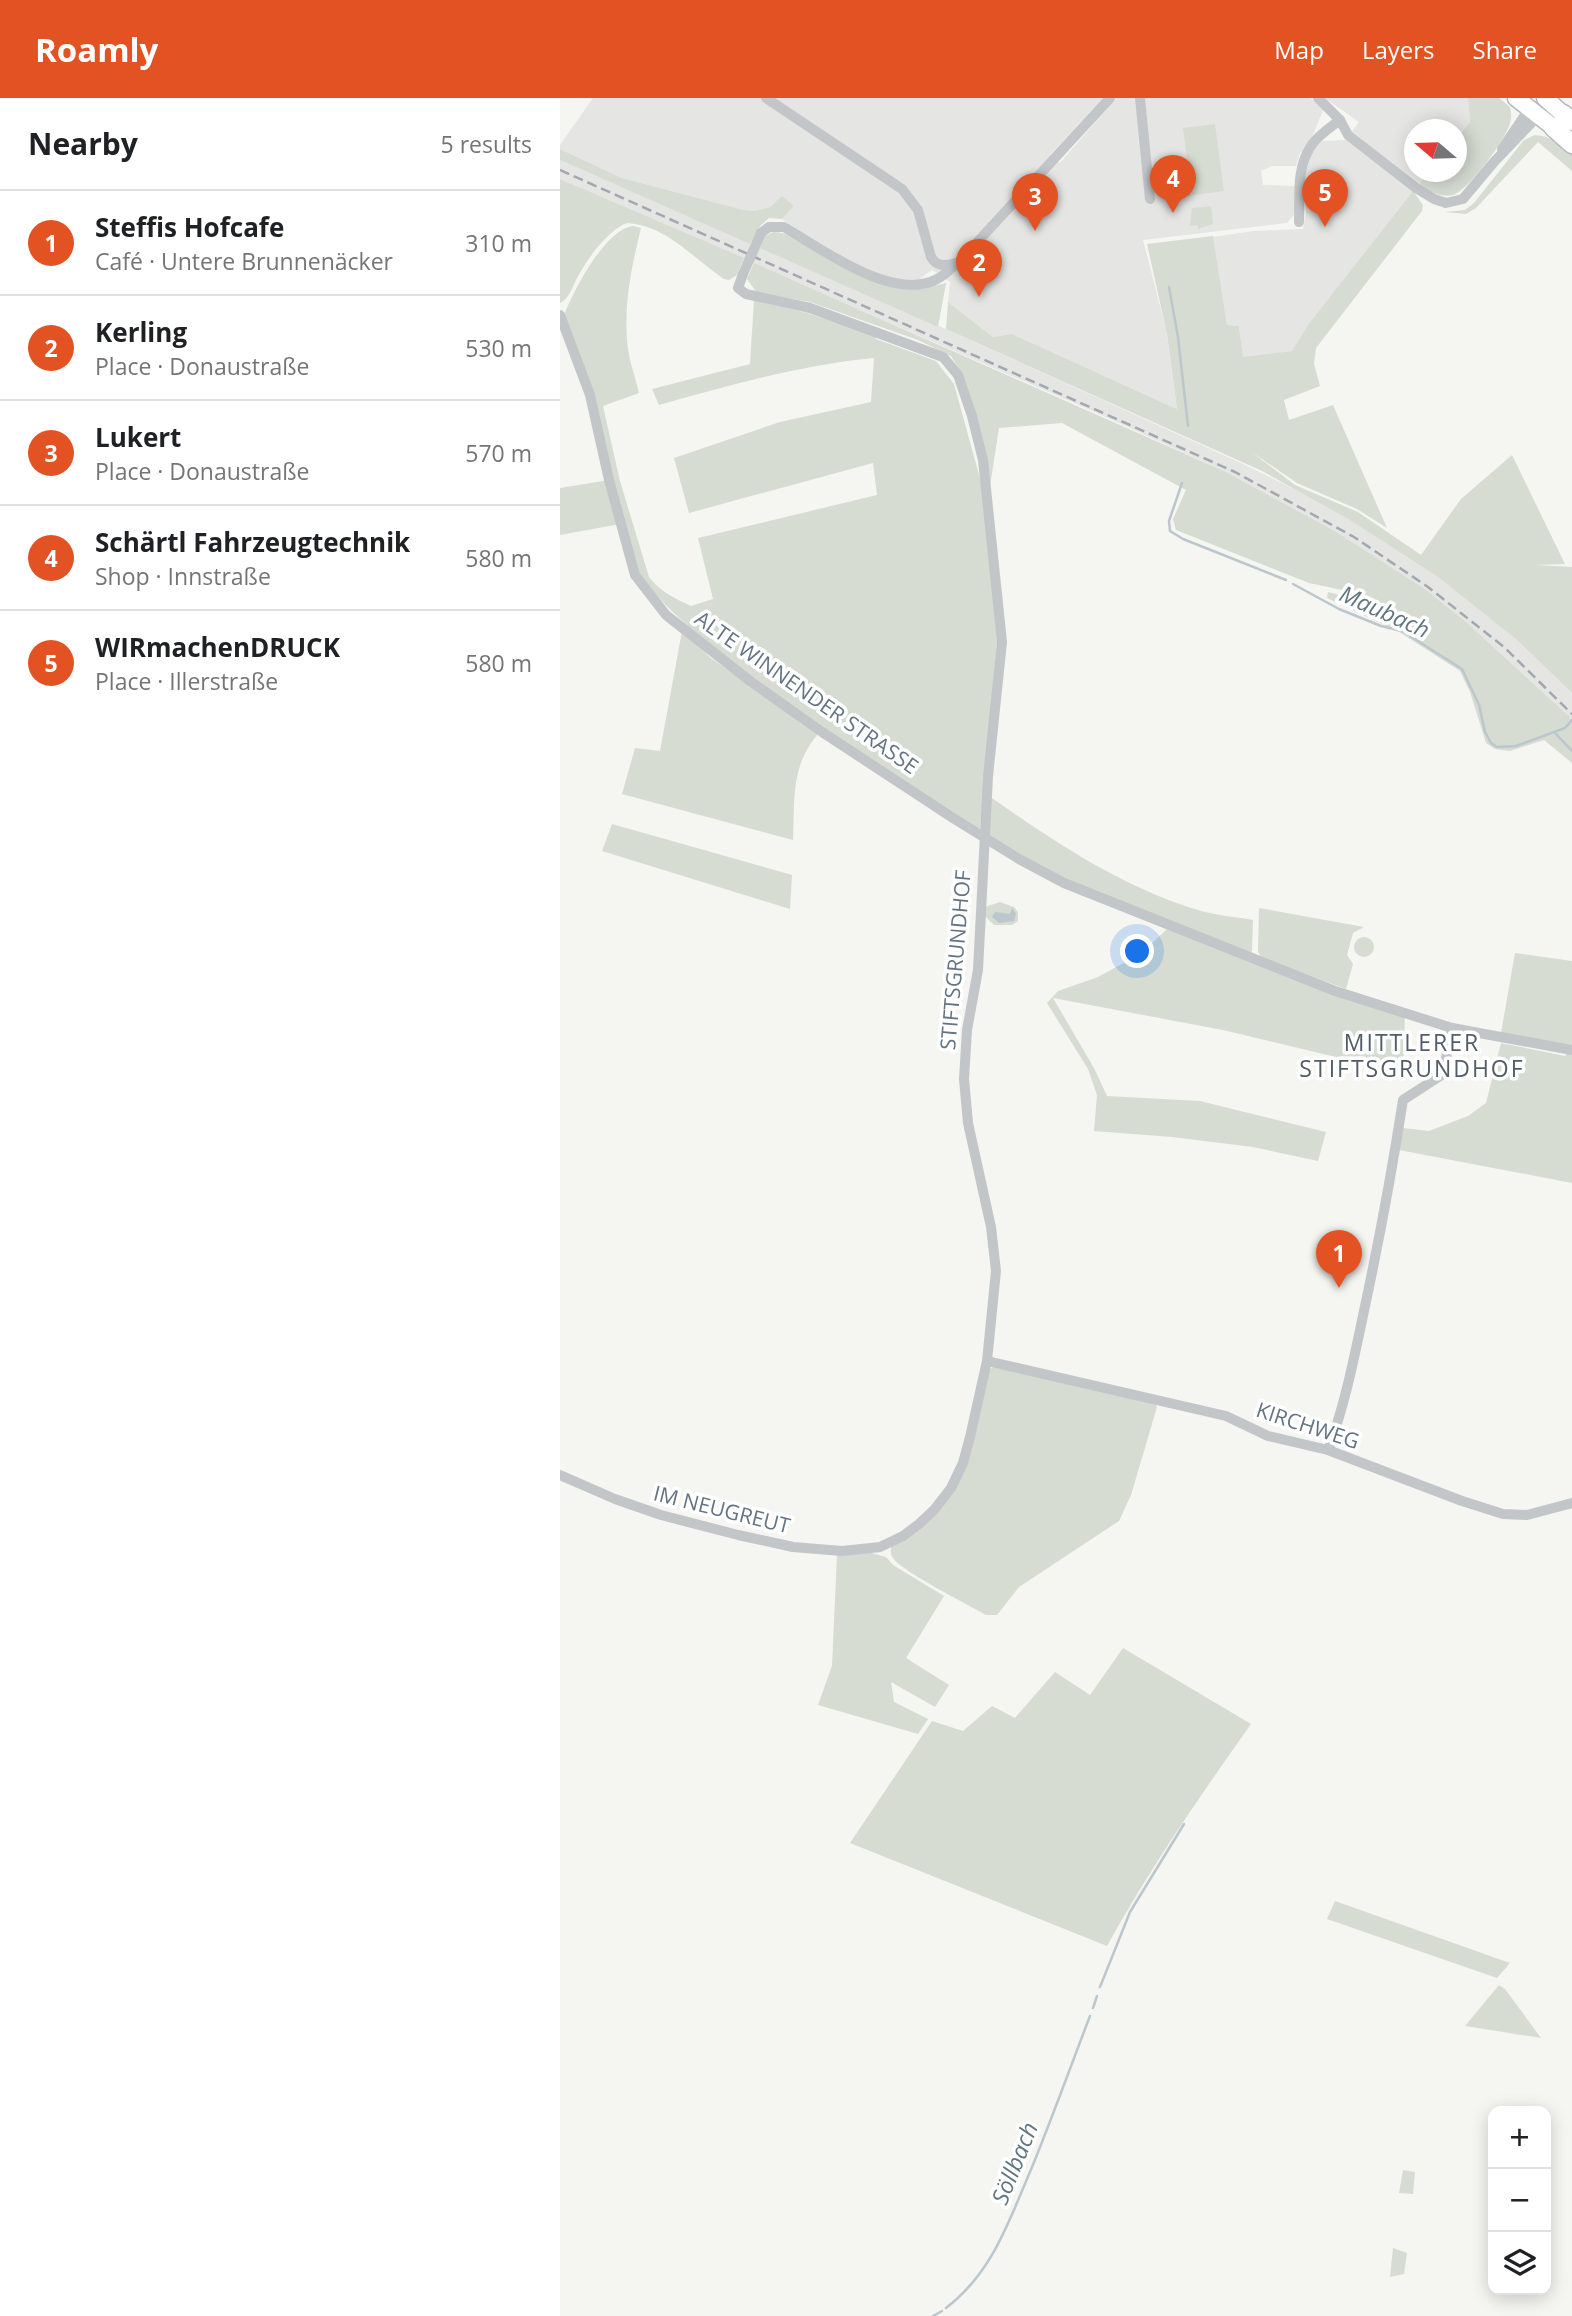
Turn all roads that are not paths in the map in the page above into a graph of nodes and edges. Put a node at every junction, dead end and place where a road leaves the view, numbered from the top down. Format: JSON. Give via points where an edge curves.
{"nodes":[{"id":1,"x":766,"y":98,"type":"edge"},
{"id":2,"x":1110,"y":98,"type":"edge"},
{"id":3,"x":1140,"y":98,"type":"edge"},
{"id":4,"x":1318,"y":98,"type":"edge"},
{"id":5,"x":1516,"y":98,"type":"edge"},
{"id":6,"x":1548,"y":111,"type":"edge"},
{"id":7,"x":1340,"y":120,"type":"junction"},
{"id":8,"x":1572,"y":144,"type":"edge"},
{"id":9,"x":1150,"y":199,"type":"dead end"},
{"id":10,"x":1299,"y":222,"type":"dead end"},
{"id":11,"x":959,"y":262,"type":"junction"},
{"id":12,"x":560,"y":315,"type":"edge"},
{"id":13,"x":985,"y":837,"type":"junction"},
{"id":14,"x":1452,"y":1028,"type":"junction"},
{"id":15,"x":1572,"y":1050,"type":"edge"},
{"id":16,"x":987,"y":1361,"type":"junction"},
{"id":17,"x":1328,"y":1450,"type":"junction"},
{"id":18,"x":560,"y":1475,"type":"edge"},
{"id":19,"x":1572,"y":1503,"type":"edge"},
{"id":20,"x":880,"y":1547,"type":"joint"}],
"edges":[{"from":1,"to":11,"type":"street","via":[[902,189],[918,210],[934,262],[944,266]]},
{"from":2,"to":11,"type":"street"},
{"from":3,"to":9,"type":"street"},
{"from":4,"to":7,"type":"street"},
{"from":5,"to":6,"type":"main road"},
{"from":6,"to":7,"type":"street","via":[[1463,199],[1453,203],[1440,202],[1416,188],[1348,135]]},
{"from":6,"to":8,"type":"highway"},
{"from":7,"to":10,"type":"street","via":[[1317,139],[1306,156],[1300,177]]},
{"from":11,"to":13,"type":"street","name":"STIFTSGRUNDHOF","bridge":true,"via":[[935,281],[907,284],[874,278],[784,227],[769,227],[761,233],[738,288],[918,346],[943,357],[958,375],[983,460],[1002,642]]},
{"from":12,"to":13,"type":"street","name":"ALTE WINNENDER STRASSE","via":[[590,395],[635,575],[666,615],[822,733]]},
{"from":13,"to":14,"type":"street","via":[[1064,883],[1335,991]]},
{"from":13,"to":16,"type":"street","name":"STIFTSGRUNDHOF","via":[[978,970],[964,1079],[968,1123],[995,1258]]},
{"from":14,"to":15,"type":"street"},
{"from":14,"to":17,"type":"street","via":[[1443,1074],[1403,1100],[1375,1261]]},
{"from":16,"to":17,"type":"street","name":"KIRCHWEG","via":[[1226,1416],[1268,1436]]},
{"from":16,"to":20,"type":"street","name":"STIFTSGRUNDHOF","via":[[970,1437],[951,1488],[919,1524]]},
{"from":17,"to":19,"type":"street","name":"KIRCHWEG","via":[[1503,1514],[1527,1516]]},
{"from":18,"to":20,"type":"street","name":"IM NEUGREUT","via":[[661,1515],[738,1535],[793,1547],[842,1551]]}]}
